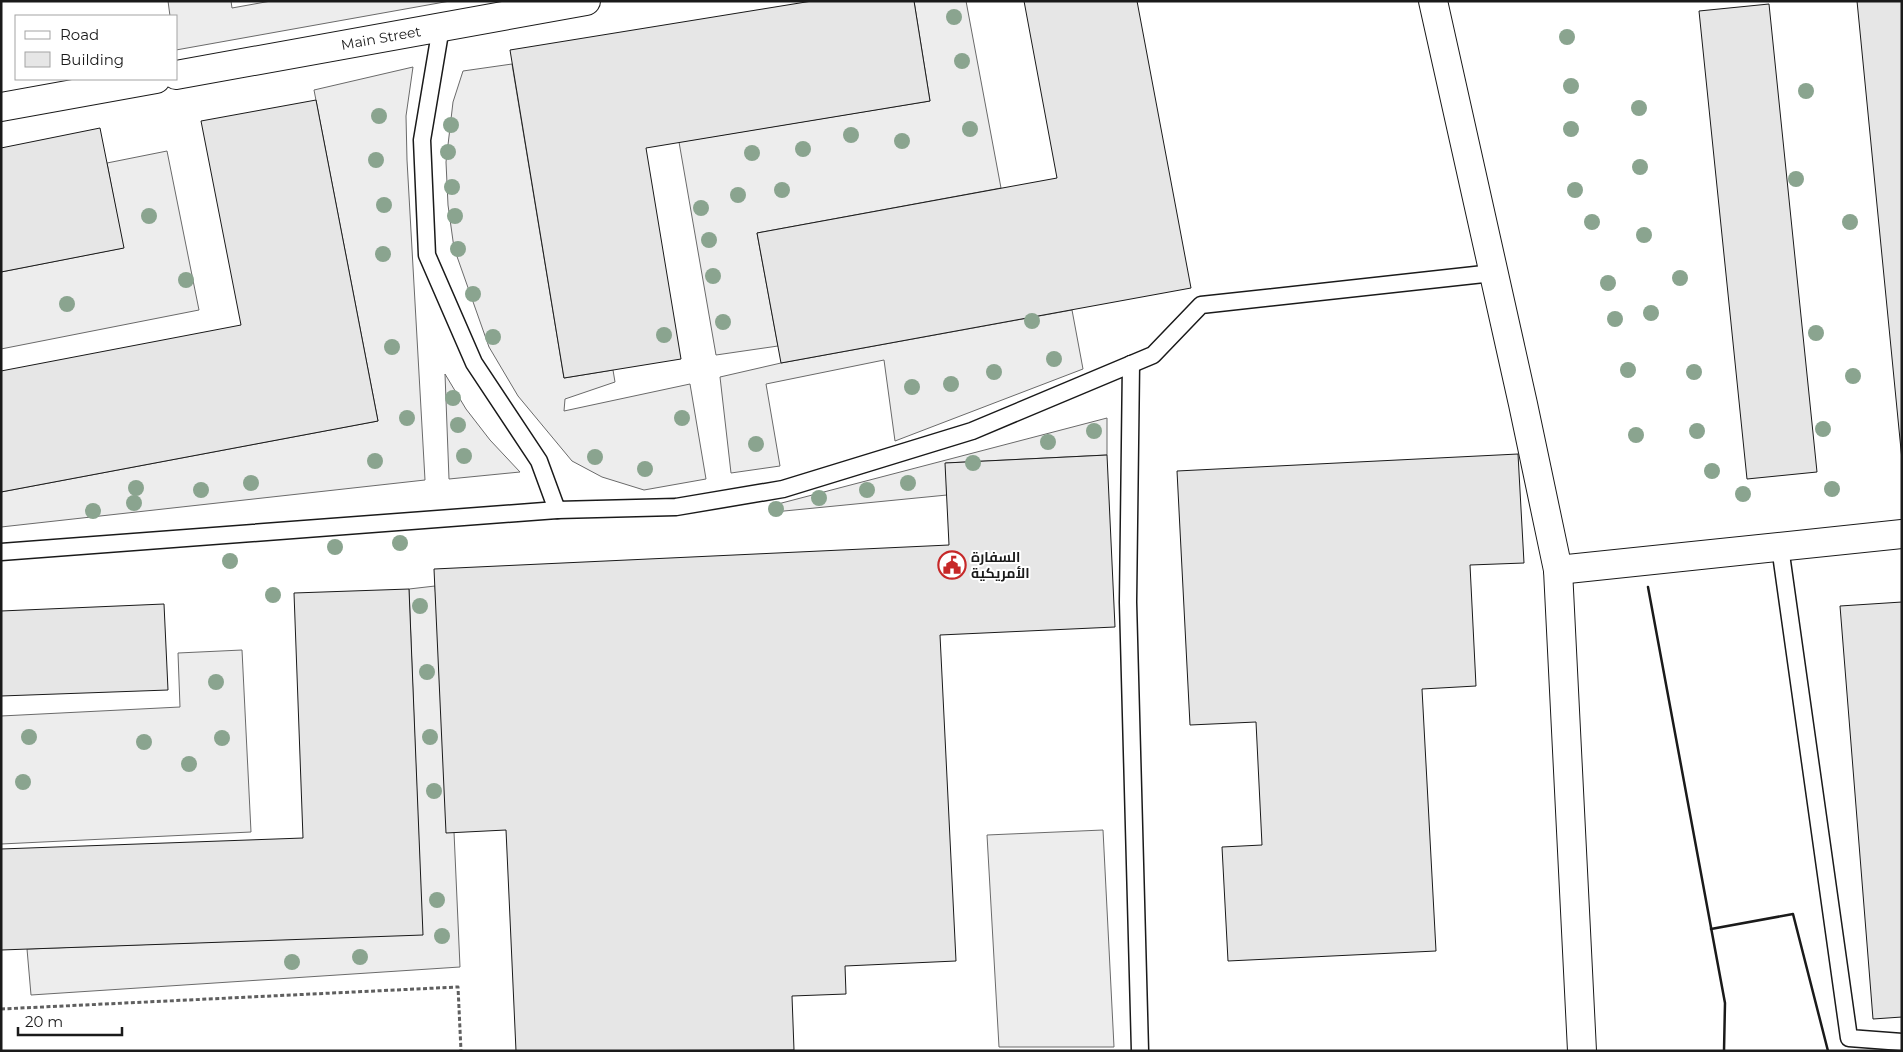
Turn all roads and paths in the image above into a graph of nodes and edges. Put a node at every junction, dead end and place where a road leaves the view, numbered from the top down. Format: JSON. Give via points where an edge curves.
{"nodes":[{"id":1,"x":586,"y":1,"type":"edge"},
{"id":2,"x":1432,"y":1,"type":"edge"},
{"id":3,"x":442,"y":27,"type":"junction"},
{"id":4,"x":178,"y":75,"type":"edge"},
{"id":5,"x":150,"y":80,"type":"edge"},
{"id":6,"x":1,"y":107,"type":"edge"},
{"id":7,"x":1493,"y":273,"type":"junction"},
{"id":8,"x":1132,"y":364,"type":"junction"},
{"id":9,"x":557,"y":510,"type":"junction"},
{"id":10,"x":1902,"y":534,"type":"edge"},
{"id":11,"x":1780,"y":547,"type":"junction"},
{"id":12,"x":1,"y":552,"type":"edge"},
{"id":13,"x":1558,"y":570,"type":"junction"},
{"id":14,"x":1,"y":1009,"type":"edge"},
{"id":15,"x":1902,"y":1042,"type":"edge"},
{"id":16,"x":461,"y":1051,"type":"edge"},
{"id":17,"x":1140,"y":1051,"type":"edge"},
{"id":18,"x":1582,"y":1051,"type":"edge"}],
"edges":[{"from":1,"to":3,"type":"street","name":"Main Street"},
{"from":2,"to":7,"type":"street"},
{"from":3,"to":4,"type":"street","name":"Main Street"},
{"from":3,"to":9,"type":"lane","via":[[422,140],[427,255],[474,364],[539,461]]},
{"from":5,"to":6,"type":"street"},
{"from":7,"to":8,"type":"lane","via":[[1201,305],[1153,355]]},
{"from":7,"to":13,"type":"street"},
{"from":8,"to":9,"type":"lane","via":[[972,431],[783,489],[676,507]]},
{"from":8,"to":17,"type":"lane","via":[[1128,602]]},
{"from":9,"to":12,"type":"lane"},
{"from":10,"to":11,"type":"street"},
{"from":11,"to":13,"type":"street"},
{"from":11,"to":15,"type":"lane","via":[[1849,1038]]},
{"from":13,"to":18,"type":"street"},
{"from":14,"to":16,"type":"path","via":[[458,987]]}]}
